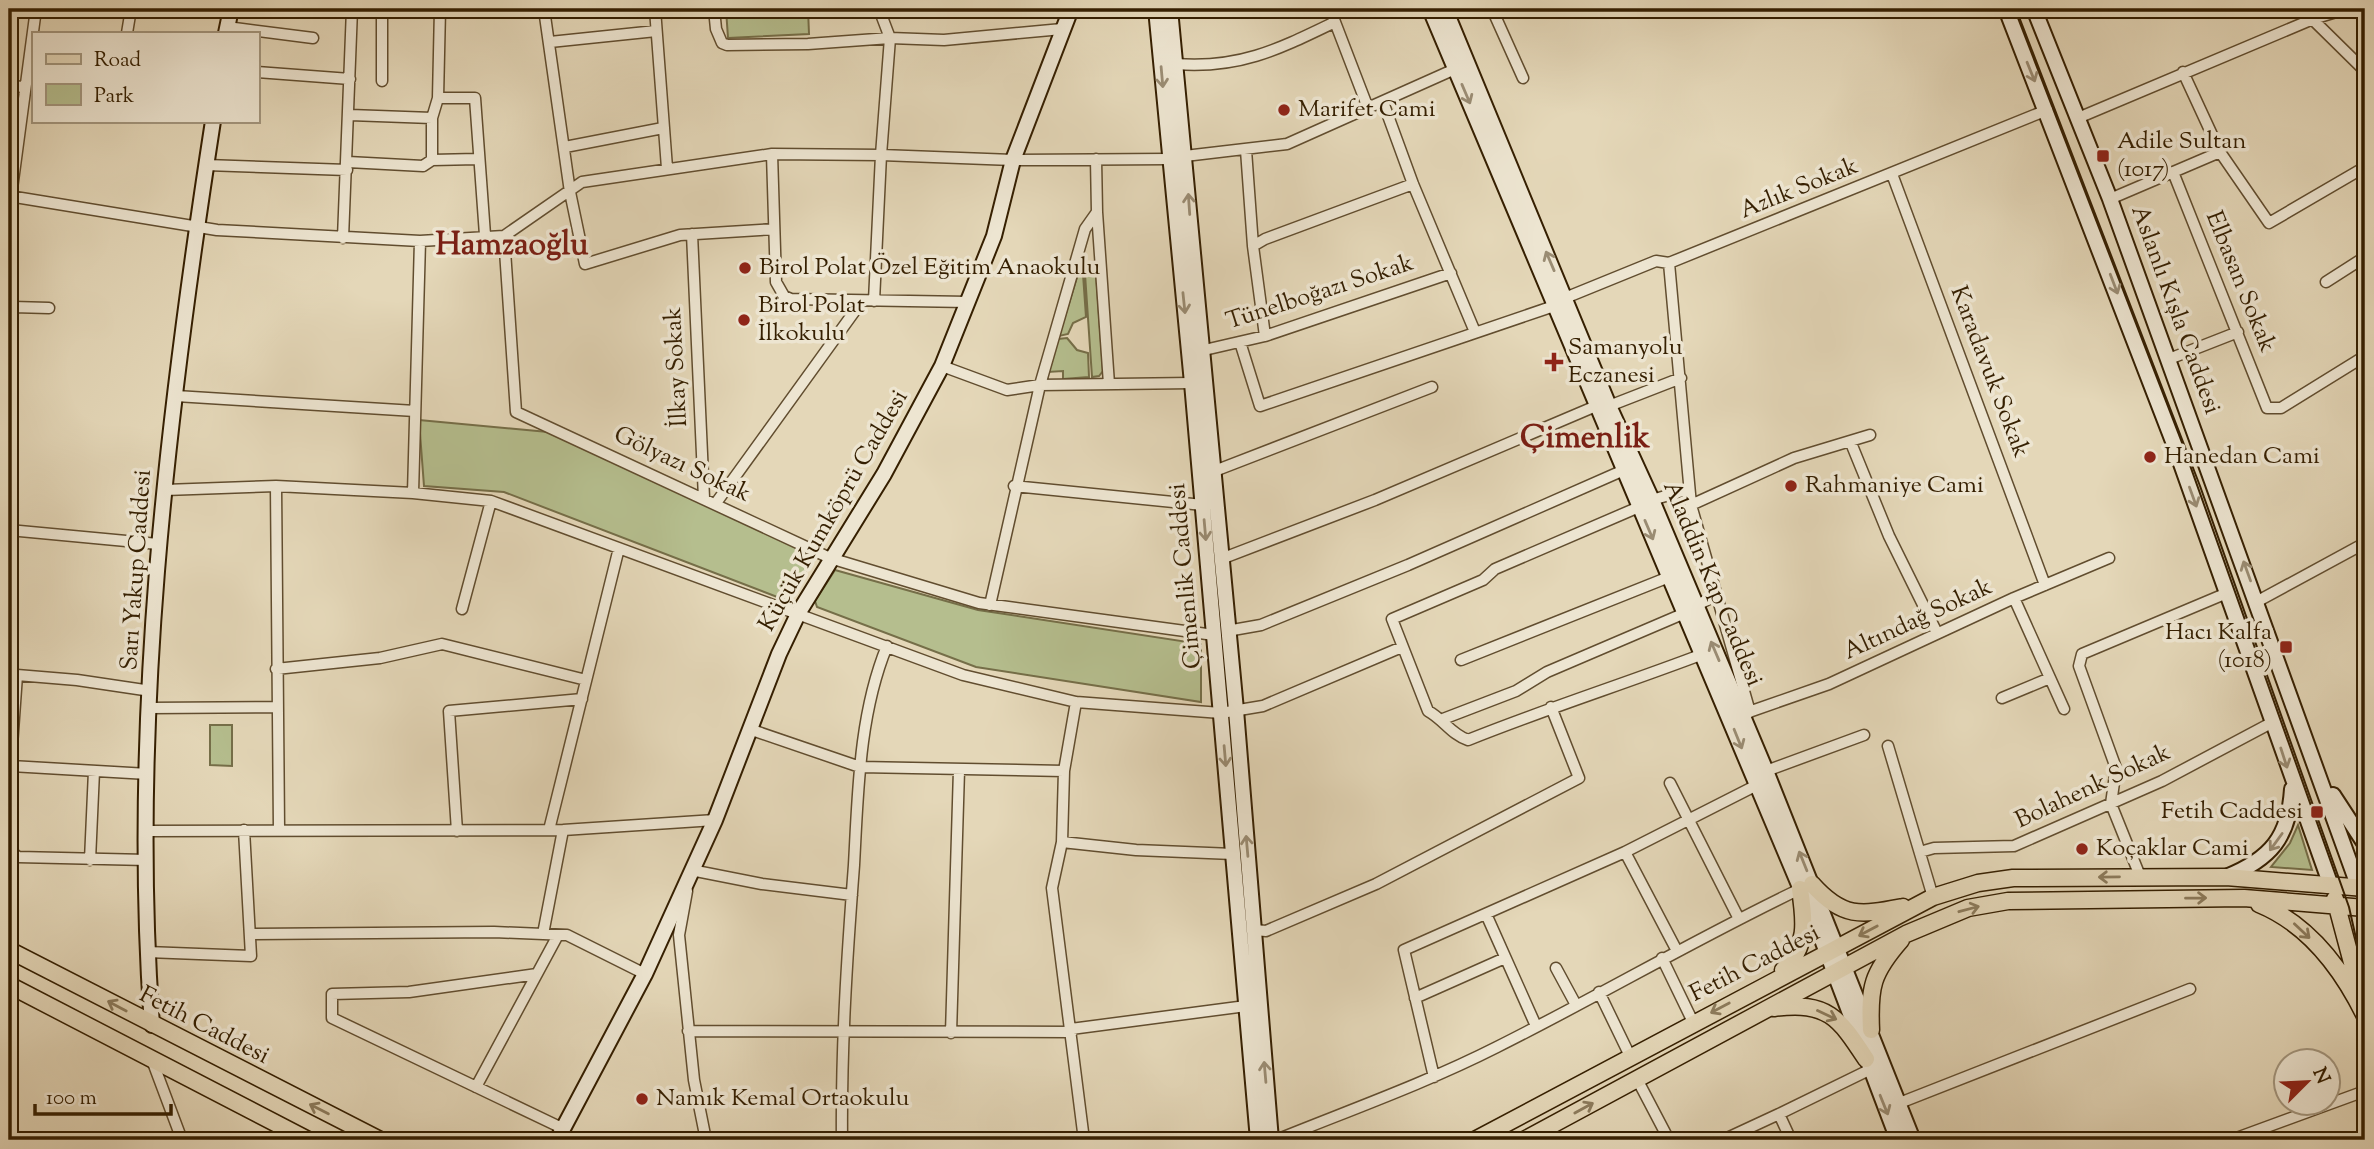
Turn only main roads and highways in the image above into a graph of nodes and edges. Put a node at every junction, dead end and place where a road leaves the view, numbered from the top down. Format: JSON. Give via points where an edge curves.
{"nodes":[{"id":1,"x":2330,"y":883,"type":"junction"},
{"id":2,"x":2362,"y":888,"type":"edge"},
{"id":3,"x":2244,"y":898,"type":"junction"},
{"id":4,"x":1926,"y":900,"type":"junction"},
{"id":5,"x":2337,"y":906,"type":"junction"},
{"id":6,"x":2365,"y":907,"type":"edge"},
{"id":7,"x":1906,"y":934,"type":"junction"},
{"id":8,"x":9,"y":950,"type":"edge"},
{"id":9,"x":1771,"y":982,"type":"junction"},
{"id":10,"x":9,"y":985,"type":"edge"},
{"id":11,"x":1768,"y":1009,"type":"junction"},
{"id":12,"x":2365,"y":1016,"type":"edge"},
{"id":13,"x":1871,"y":1030,"type":"road end"},
{"id":14,"x":1867,"y":1064,"type":"road end"},
{"id":15,"x":308,"y":1140,"type":"edge"},
{"id":16,"x":380,"y":1140,"type":"edge"},
{"id":17,"x":1475,"y":1140,"type":"edge"},
{"id":18,"x":1524,"y":1140,"type":"edge"}],
"edges":[{"from":1,"to":2,"type":"main road","name":"Fetih Caddesi"},
{"from":1,"to":4,"type":"main road","name":"Fetih Caddesi","one_way":true,"via":[[2226,877],[2013,878],[1978,883]]},
{"from":1,"to":5,"type":"main road","name":"Aslanlı Kışla Caddesi"},
{"from":2,"to":6,"type":"main road","name":"Aslanlı Kışla Caddesi"},
{"from":3,"to":5,"type":"main road","name":"Fetih Caddesi"},
{"from":7,"to":3,"type":"main road","name":"Fetih Caddesi","one_way":true,"via":[[1968,908],[2008,901]]},
{"from":3,"to":12,"type":"main road","one_way":true,"via":[[2284,914],[2310,938],[2348,981]]},
{"from":4,"to":9,"type":"main road","name":"Fetih Caddesi","one_way":true},
{"from":4,"to":9,"type":"main road","via":[[1855,913],[1806,887],[1804,941]]},
{"from":5,"to":6,"type":"main road","name":"Fetih Caddesi"},
{"from":5,"to":12,"type":"main road","name":"Aslanlı Kışla Caddesi"},
{"from":7,"to":11,"type":"main road","name":"Fetih Caddesi"},
{"from":7,"to":13,"type":"main road","via":[[1874,976],[1869,991]]},
{"from":16,"to":8,"type":"main road","name":"Fetih Caddesi","one_way":true},
{"from":9,"to":17,"type":"main road","name":"Fetih Caddesi","one_way":true},
{"from":10,"to":15,"type":"main road"},
{"from":11,"to":14,"type":"main road","one_way":true,"via":[[1798,1006],[1834,1015]]},
{"from":18,"to":11,"type":"main road","name":"Fetih Caddesi","one_way":true}]}
